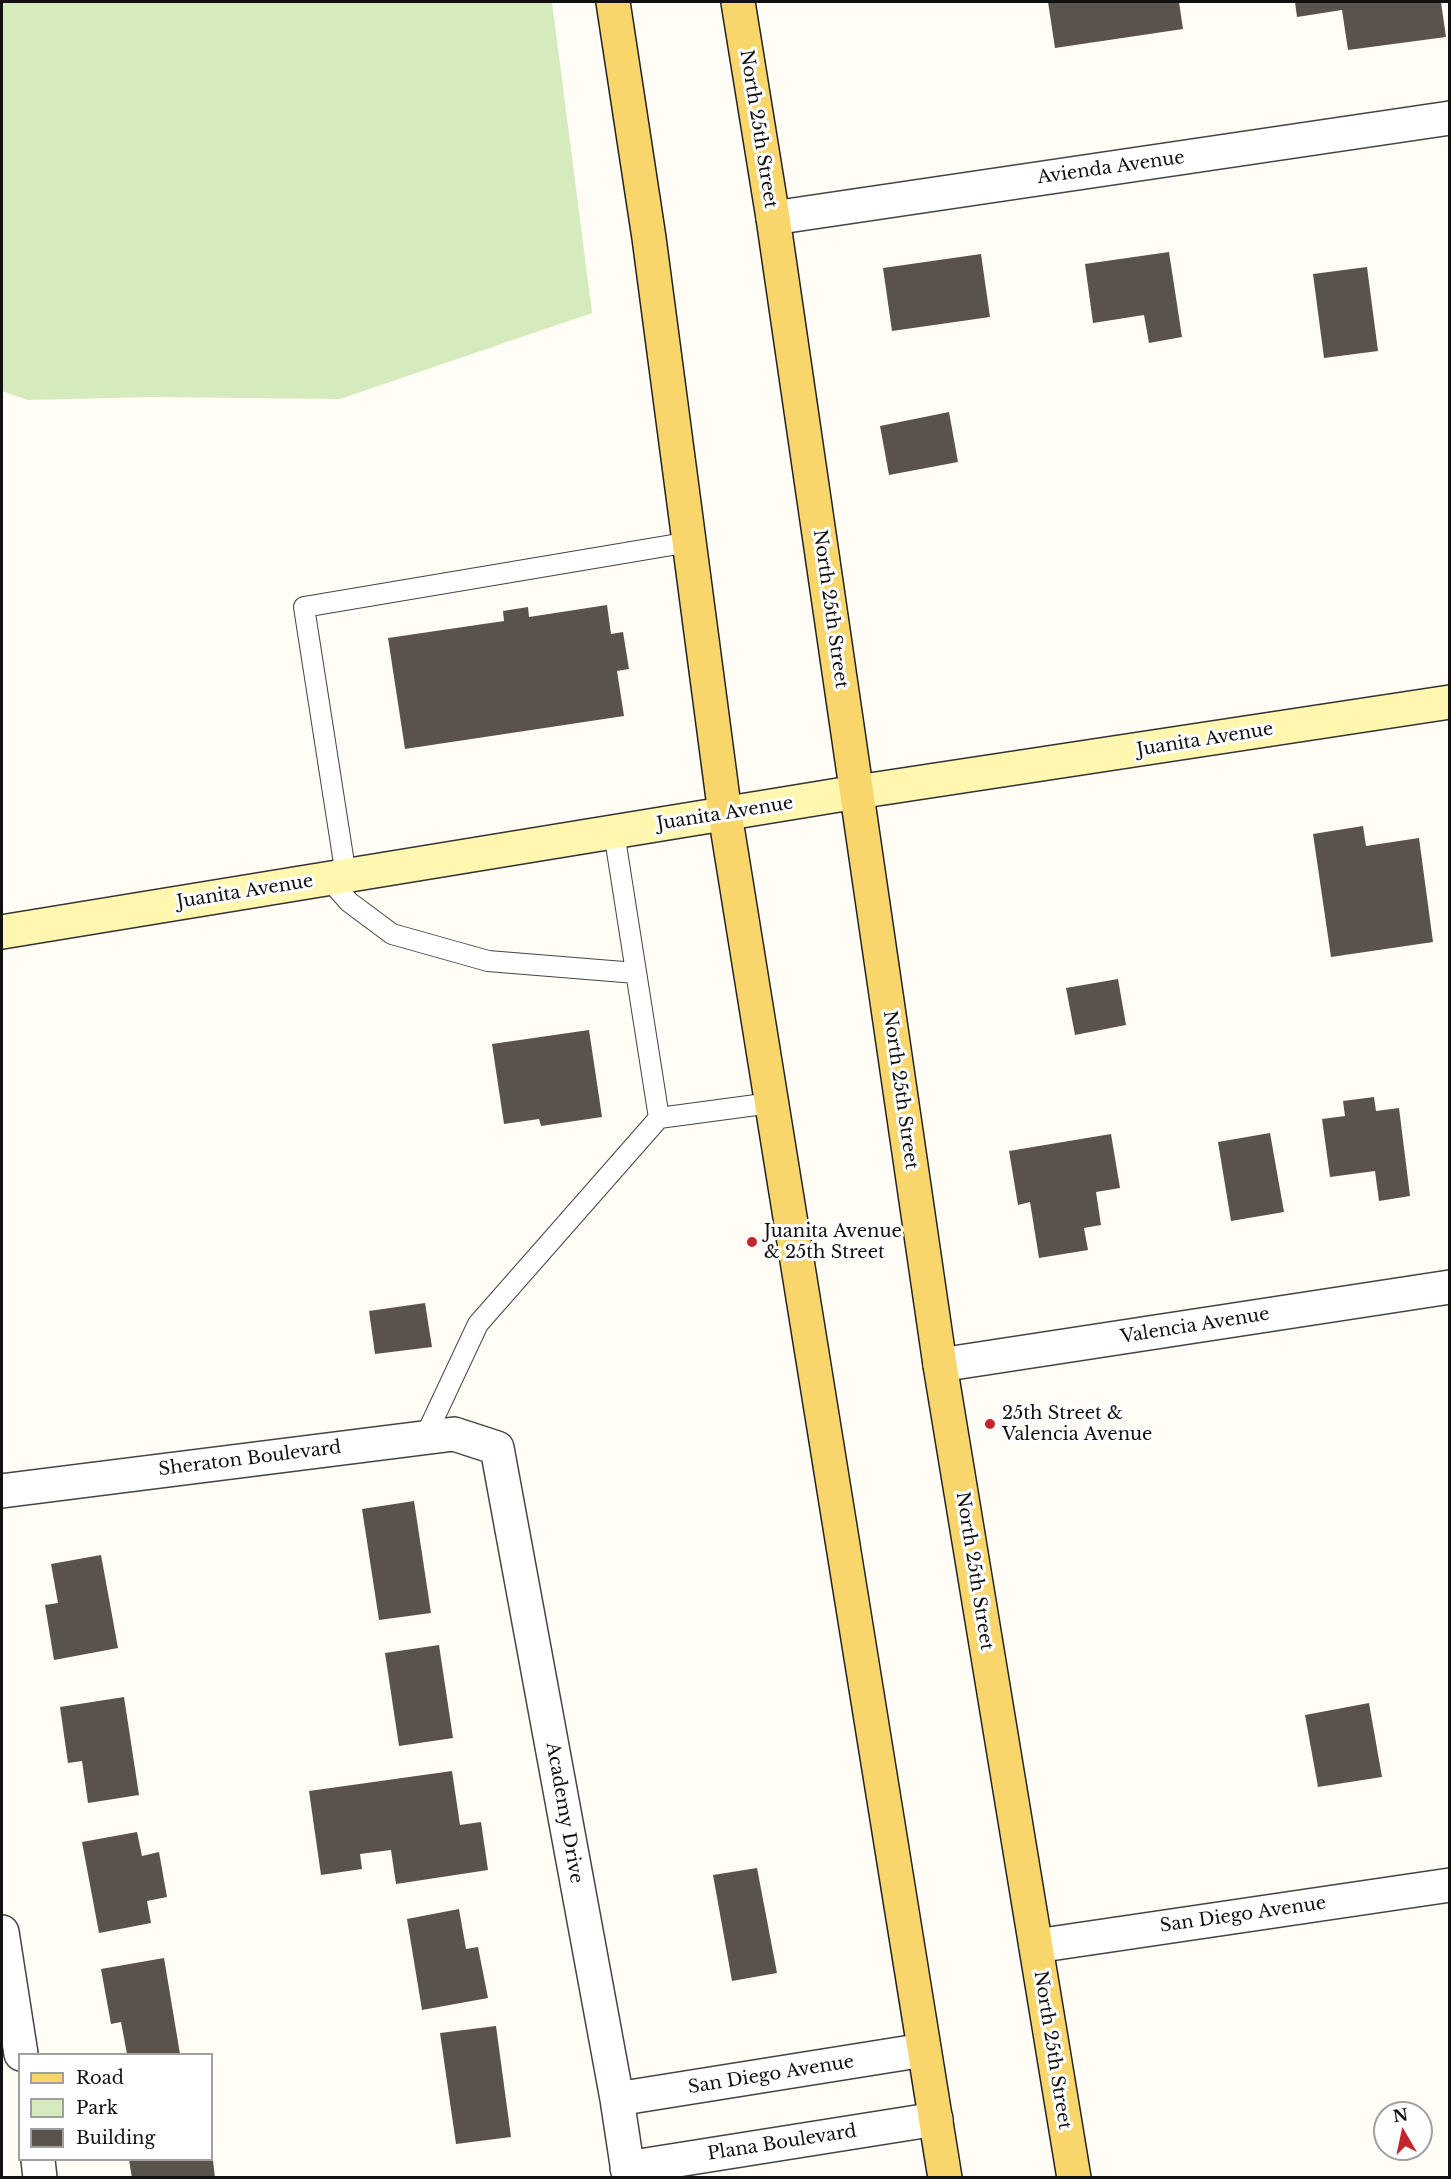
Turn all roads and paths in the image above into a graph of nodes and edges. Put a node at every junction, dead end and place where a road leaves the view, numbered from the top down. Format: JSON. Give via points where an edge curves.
{"nodes":[{"id":1,"x":614,"y":2,"type":"edge"},
{"id":2,"x":738,"y":2,"type":"edge"},
{"id":3,"x":1449,"y":118,"type":"edge"},
{"id":4,"x":773,"y":218,"type":"junction"},
{"id":5,"x":690,"y":542,"type":"junction"},
{"id":6,"x":1449,"y":702,"type":"edge"},
{"id":7,"x":857,"y":792,"type":"junction"},
{"id":8,"x":725,"y":814,"type":"junction"},
{"id":9,"x":614,"y":832,"type":"junction"},
{"id":10,"x":337,"y":877,"type":"junction"},
{"id":11,"x":2,"y":932,"type":"edge"},
{"id":12,"x":636,"y":973,"type":"junction"},
{"id":13,"x":771,"y":1103,"type":"junction"},
{"id":14,"x":659,"y":1118,"type":"junction"},
{"id":15,"x":1449,"y":1287,"type":"edge"},
{"id":16,"x":940,"y":1365,"type":"junction"},
{"id":17,"x":425,"y":1437,"type":"junction"},
{"id":18,"x":497,"y":1448,"type":"joint"},
{"id":19,"x":2,"y":1491,"type":"edge"},
{"id":20,"x":1449,"y":1885,"type":"edge"},
{"id":21,"x":2,"y":1932,"type":"edge"},
{"id":22,"x":1036,"y":1946,"type":"junction"},
{"id":23,"x":924,"y":2050,"type":"junction"},
{"id":24,"x":21,"y":2053,"type":"edge"},
{"id":25,"x":617,"y":2099,"type":"junction"},
{"id":26,"x":936,"y":2119,"type":"junction"},
{"id":27,"x":38,"y":2161,"type":"edge"},
{"id":28,"x":628,"y":2173,"type":"edge"},
{"id":29,"x":40,"y":2178,"type":"edge"},
{"id":30,"x":945,"y":2178,"type":"edge"},
{"id":31,"x":1074,"y":2178,"type":"edge"}],
"edges":[{"from":1,"to":5,"type":"main road"},
{"from":2,"to":4,"type":"main road","name":"North 25th Street"},
{"from":3,"to":4,"type":"street","name":"Avienda Avenue"},
{"from":4,"to":7,"type":"main road","name":"North 25th Street"},
{"from":5,"to":8,"type":"main road"},
{"from":5,"to":10,"type":"lane","via":[[304,607]]},
{"from":6,"to":7,"type":"street","name":"Juanita Avenue"},
{"from":7,"to":8,"type":"street","name":"Juanita Avenue"},
{"from":7,"to":16,"type":"main road","name":"North 25th Street"},
{"from":8,"to":9,"type":"street","name":"Juanita Avenue"},
{"from":8,"to":13,"type":"main road"},
{"from":9,"to":10,"type":"street","name":"Juanita Avenue"},
{"from":9,"to":12,"type":"lane"},
{"from":10,"to":11,"type":"street","name":"Juanita Avenue"},
{"from":10,"to":12,"type":"lane","via":[[349,902],[392,934],[488,961]]},
{"from":12,"to":14,"type":"lane"},
{"from":13,"to":14,"type":"lane"},
{"from":13,"to":23,"type":"main road"},
{"from":14,"to":17,"type":"lane","via":[[478,1324]]},
{"from":15,"to":16,"type":"street","name":"Valencia Avenue"},
{"from":16,"to":22,"type":"main road","name":"North 25th Street"},
{"from":17,"to":18,"type":"street","name":"Sheraton Boulevard","via":[[454,1434]]},
{"from":17,"to":19,"type":"street","name":"Sheraton Boulevard"},
{"from":18,"to":25,"type":"street","name":"Academy Drive"},
{"from":20,"to":22,"type":"street","name":"San Diego Avenue"},
{"from":21,"to":24,"type":"street"},
{"from":22,"to":31,"type":"main road","name":"North 25th Street"},
{"from":23,"to":25,"type":"street","name":"San Diego Avenue"},
{"from":23,"to":26,"type":"main road"},
{"from":25,"to":28,"type":"street","name":"Academy Drive"},
{"from":26,"to":28,"type":"street","name":"Plana Boulevard"},
{"from":26,"to":30,"type":"main road"},
{"from":27,"to":29,"type":"street"}]}
